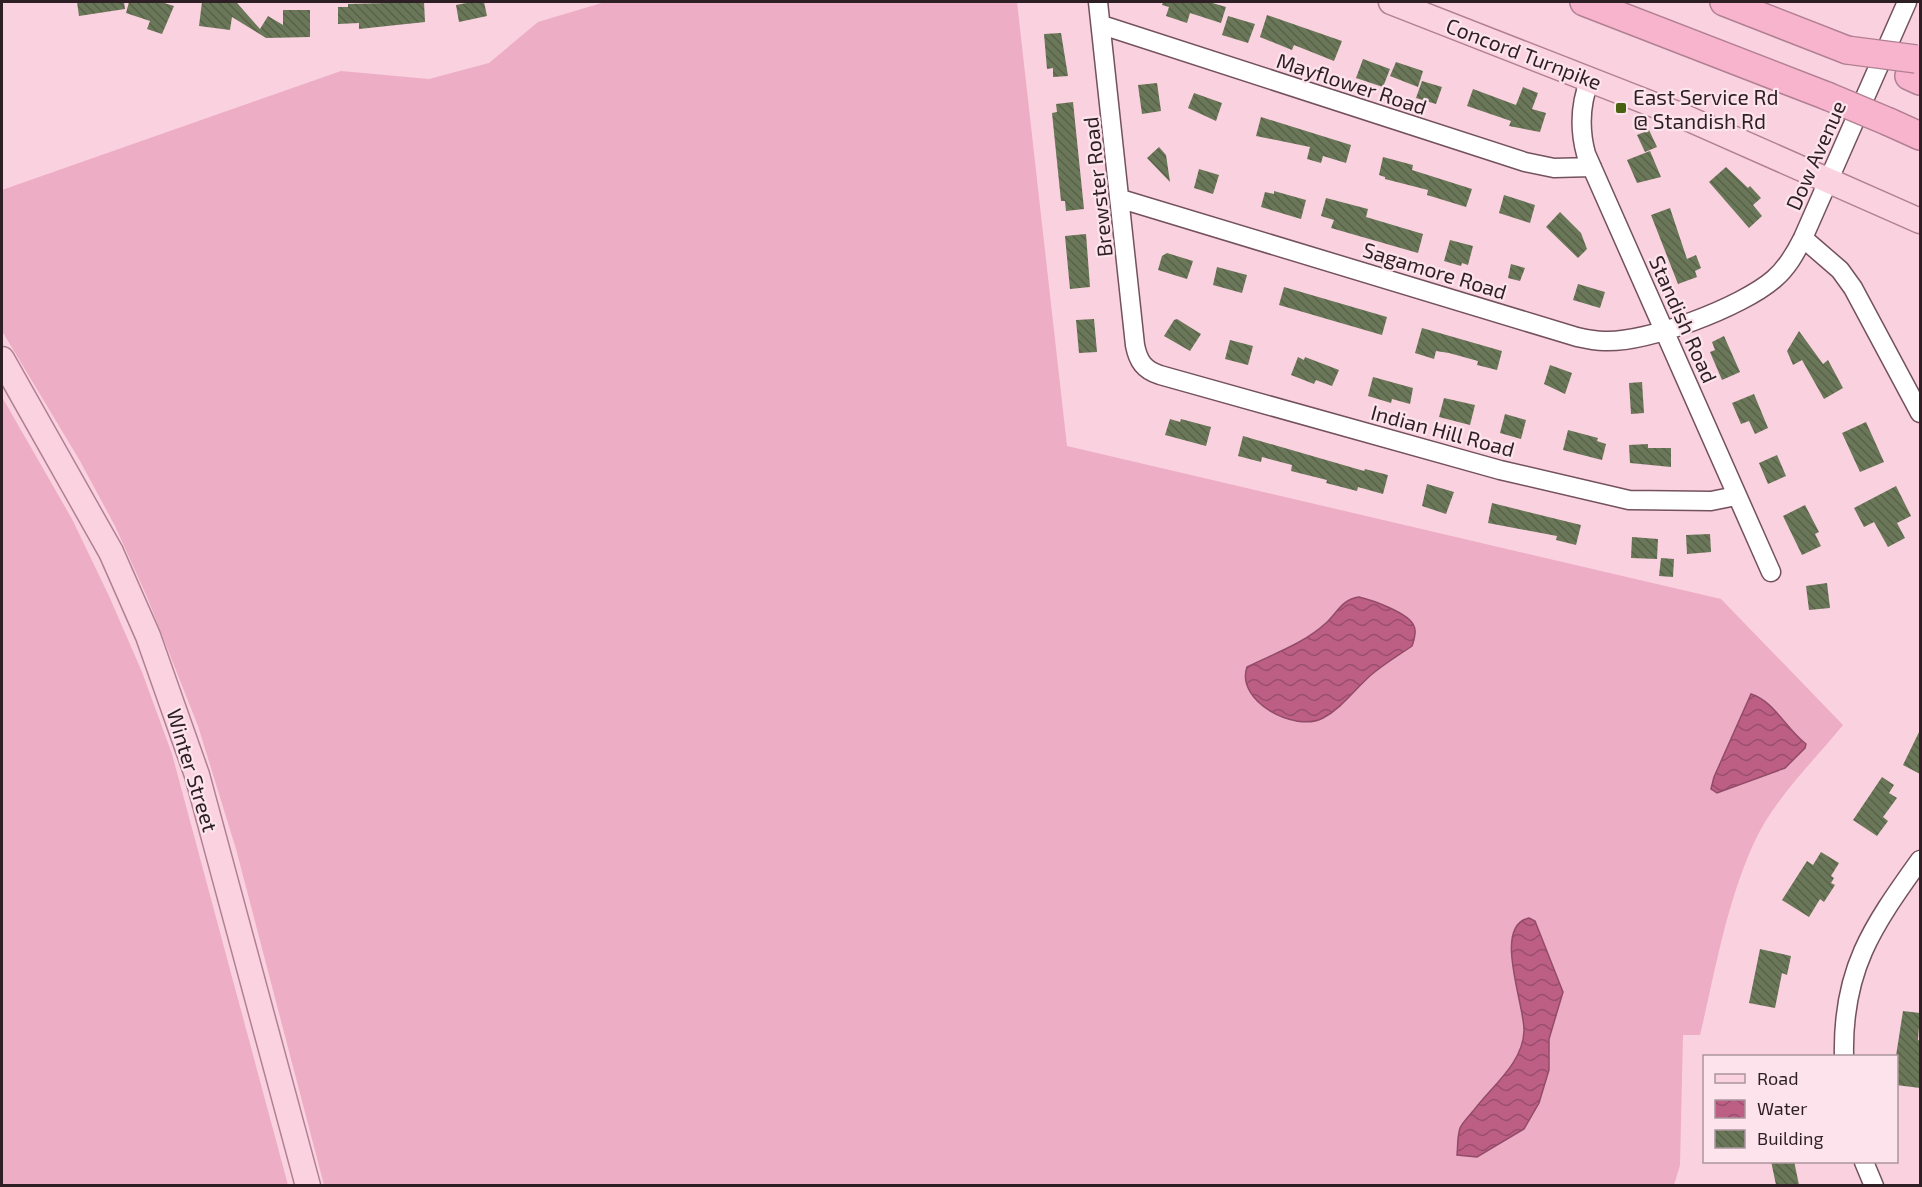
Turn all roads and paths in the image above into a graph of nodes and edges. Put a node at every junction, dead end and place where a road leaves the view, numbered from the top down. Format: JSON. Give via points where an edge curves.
{"nodes":[{"id":1,"x":1098,"y":2,"type":"edge"},
{"id":2,"x":1391,"y":2,"type":"edge"},
{"id":3,"x":1584,"y":2,"type":"edge"},
{"id":4,"x":1724,"y":2,"type":"edge"},
{"id":5,"x":1907,"y":2,"type":"edge"},
{"id":6,"x":1101,"y":25,"type":"junction"},
{"id":7,"x":1917,"y":69,"type":"edge"},
{"id":8,"x":1590,"y":79,"type":"junction"},
{"id":9,"x":1920,"y":136,"type":"edge"},
{"id":10,"x":1592,"y":167,"type":"junction"},
{"id":11,"x":1828,"y":179,"type":"junction"},
{"id":12,"x":1121,"y":200,"type":"junction"},
{"id":13,"x":1920,"y":221,"type":"edge"},
{"id":14,"x":1803,"y":238,"type":"junction"},
{"id":15,"x":1735,"y":303,"type":"joint"},
{"id":16,"x":1665,"y":330,"type":"junction"},
{"id":17,"x":2,"y":358,"type":"edge"},
{"id":18,"x":1144,"y":367,"type":"joint"},
{"id":19,"x":1920,"y":413,"type":"edge"},
{"id":20,"x":1736,"y":496,"type":"junction"},
{"id":21,"x":1771,"y":572,"type":"dead end"},
{"id":22,"x":1920,"y":860,"type":"edge"},
{"id":23,"x":1844,"y":1055,"type":"edge"},
{"id":24,"x":1865,"y":1163,"type":"edge"},
{"id":25,"x":308,"y":1185,"type":"edge"},
{"id":26,"x":1874,"y":1185,"type":"edge"}],
"edges":[{"from":1,"to":6,"type":"street","name":"Brewster Road"},
{"from":2,"to":8,"type":"main road","name":"Concord Turnpike"},
{"from":3,"to":9,"type":"highway","bridge":true},
{"from":4,"to":7,"type":"highway","bridge":true,"via":[[1847,50]]},
{"from":5,"to":11,"type":"street","name":"Dow Avenue"},
{"from":6,"to":10,"type":"street","name":"Mayflower Road","via":[[1525,162],[1562,168]]},
{"from":6,"to":12,"type":"street","name":"Brewster Road"},
{"from":8,"to":10,"type":"street","name":"Standish Road","via":[[1581,119]]},
{"from":8,"to":11,"type":"main road","name":"Concord Turnpike"},
{"from":10,"to":16,"type":"street","name":"Standish Road"},
{"from":11,"to":13,"type":"main road","name":"Concord Turnpike"},
{"from":11,"to":14,"type":"street","name":"Dow Avenue"},
{"from":12,"to":16,"type":"street","name":"Sagamore Road","via":[[1577,337],[1612,341]]},
{"from":12,"to":18,"type":"street","name":"Brewster Road","via":[[1135,345]]},
{"from":14,"to":15,"type":"street","name":"Dow Avenue","via":[[1775,278]]},
{"from":14,"to":19,"type":"street","via":[[1840,270],[1853,288]]},
{"from":15,"to":16,"type":"street","name":"Sagamore Road"},
{"from":16,"to":20,"type":"street","name":"Standish Road"},
{"from":17,"to":25,"type":"main road","name":"Winter Street","via":[[111,552],[148,636],[197,775]]},
{"from":18,"to":20,"type":"street","name":"Indian Hill Road","via":[[1160,375],[1466,460],[1629,500],[1711,501]]},
{"from":20,"to":21,"type":"street","name":"Standish Road"},
{"from":22,"to":23,"type":"street","via":[[1884,911],[1856,964],[1844,1020]]},
{"from":24,"to":26,"type":"street"}]}
